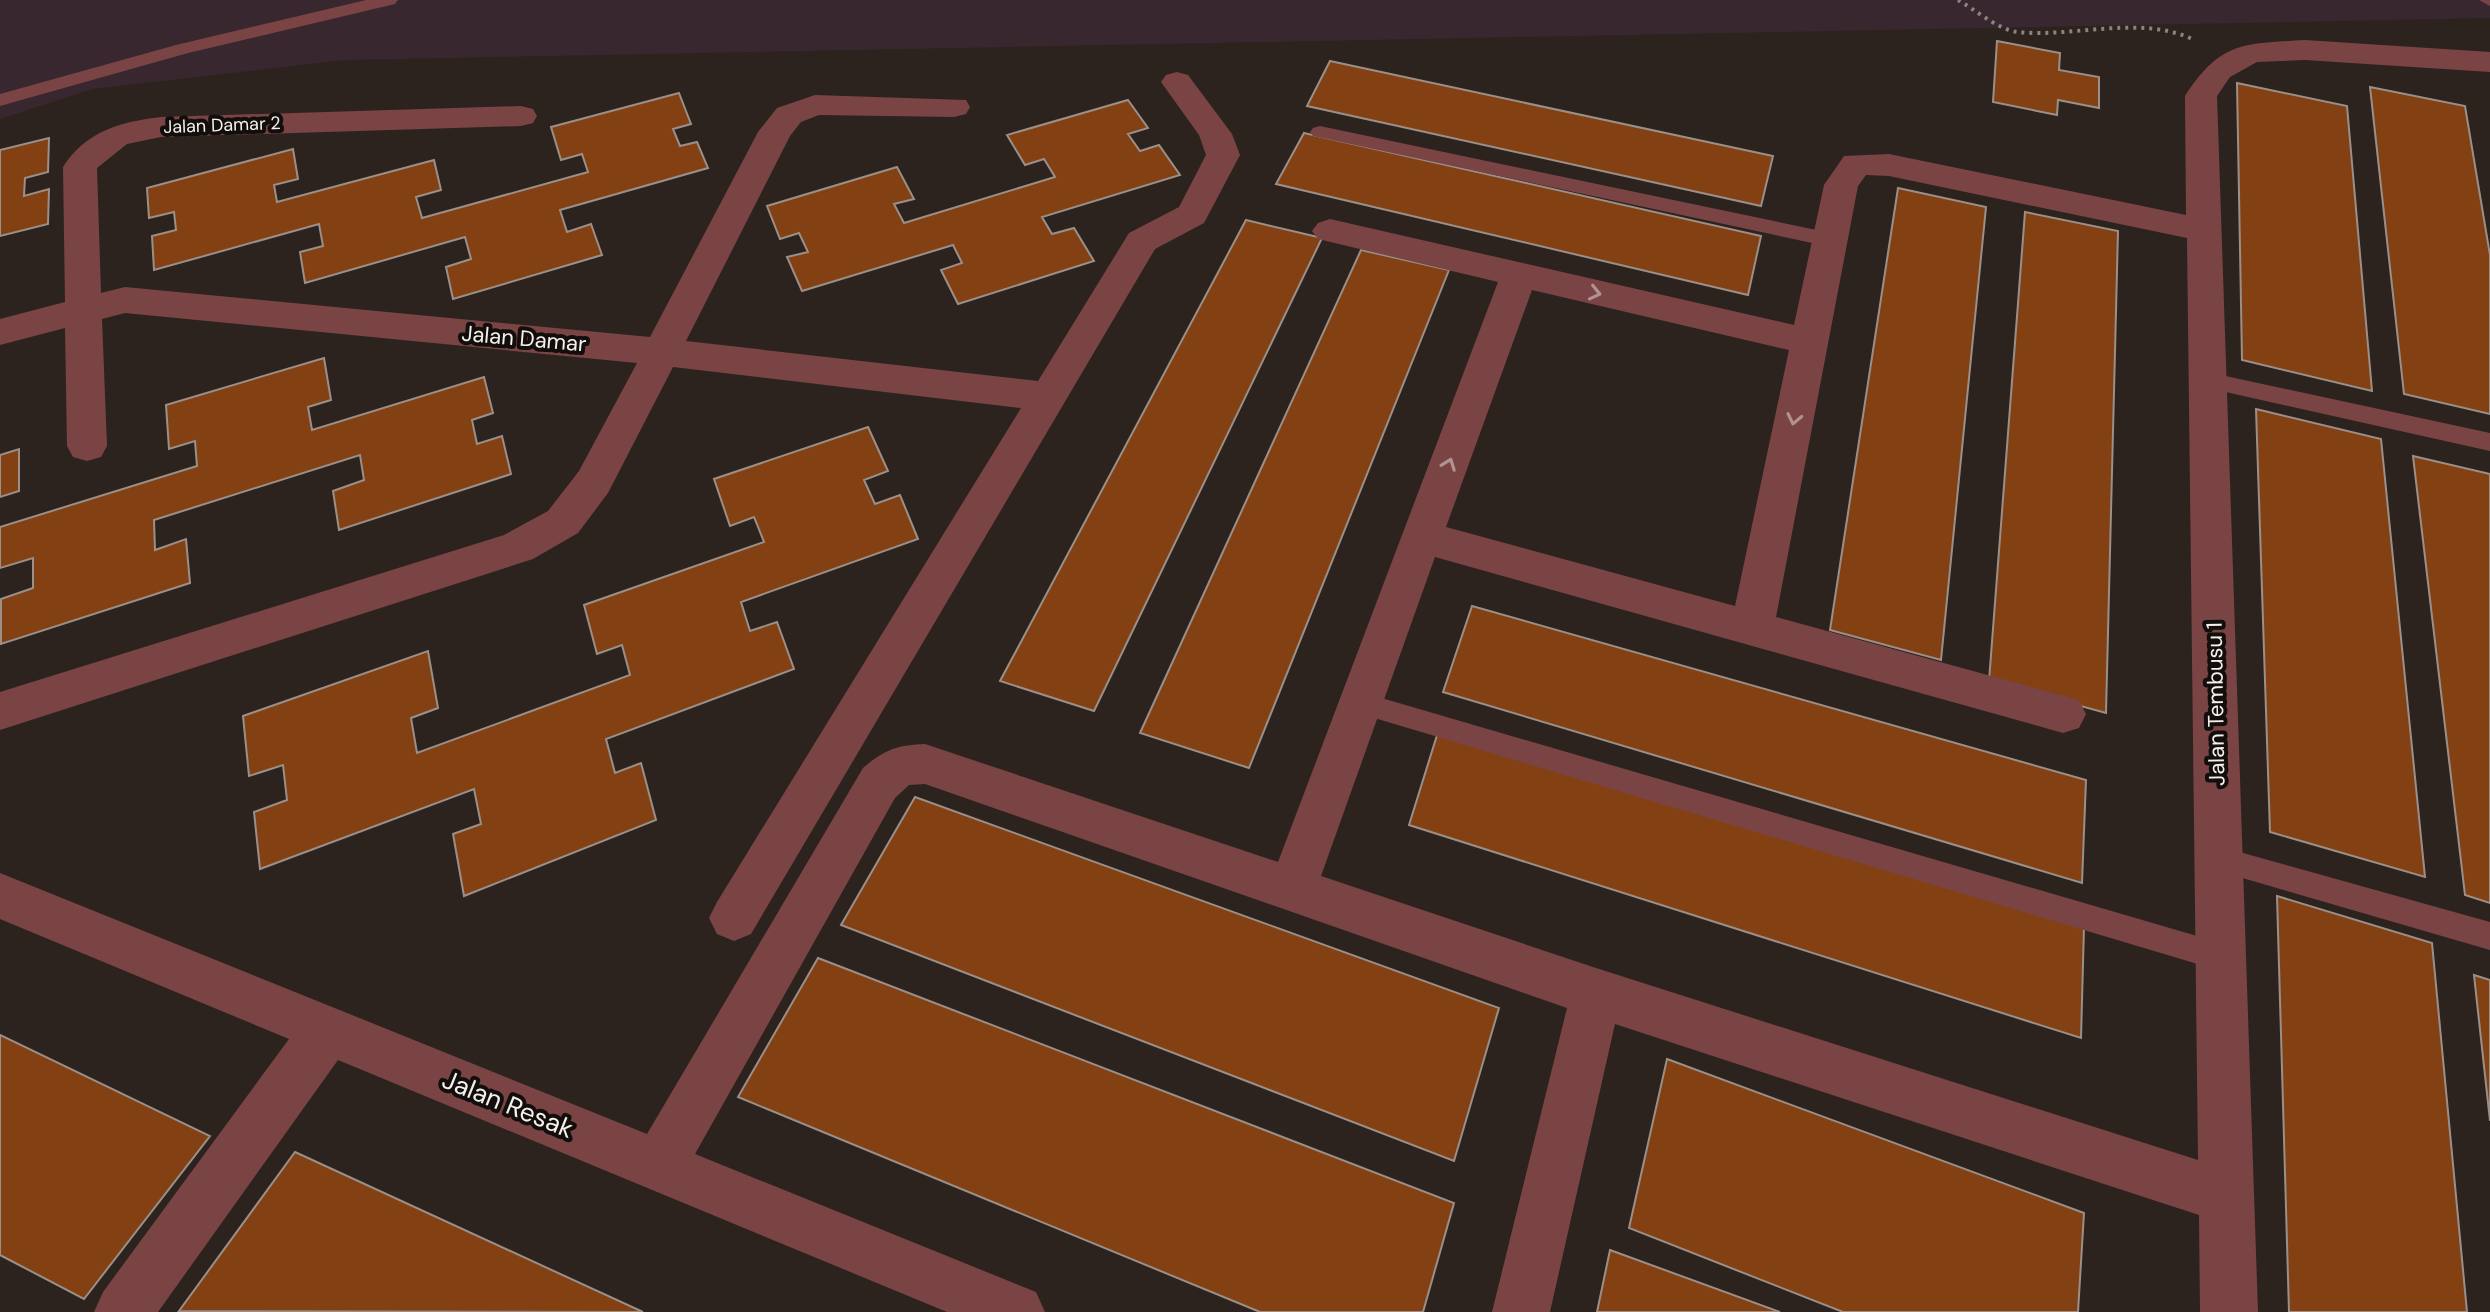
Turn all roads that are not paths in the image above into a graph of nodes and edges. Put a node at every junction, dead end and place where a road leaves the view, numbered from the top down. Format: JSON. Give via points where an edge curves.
{"nodes":[{"id":1,"x":389,"y":0,"type":"edge"},
{"id":2,"x":2490,"y":62,"type":"edge"},
{"id":3,"x":1177,"y":82,"type":"dead end"},
{"id":4,"x":0,"y":100,"type":"edge"},
{"id":5,"x":954,"y":107,"type":"dead end"},
{"id":6,"x":521,"y":116,"type":"dead end"},
{"id":7,"x":1320,"y":132,"type":"dead end"},
{"id":8,"x":2204,"y":230,"type":"junction"},
{"id":9,"x":1330,"y":231,"type":"dead end"},
{"id":10,"x":1831,"y":240,"type":"junction"},
{"id":11,"x":1519,"y":275,"type":"junction"},
{"id":12,"x":83,"y":310,"type":"junction"},
{"id":13,"x":0,"y":332,"type":"edge"},
{"id":14,"x":1810,"y":342,"type":"junction"},
{"id":15,"x":665,"y":352,"type":"junction"},
{"id":16,"x":2207,"y":380,"type":"junction"},
{"id":17,"x":1050,"y":397,"type":"junction"},
{"id":18,"x":2490,"y":442,"type":"edge"},
{"id":19,"x":87,"y":446,"type":"dead end"},
{"id":20,"x":1422,"y":537,"type":"junction"},
{"id":21,"x":1752,"y":628,"type":"junction"},
{"id":22,"x":1361,"y":703,"type":"junction"},
{"id":23,"x":0,"y":711,"type":"edge"},
{"id":24,"x":2063,"y":714,"type":"dead end"},
{"id":25,"x":2218,"y":859,"type":"junction"},
{"id":26,"x":1292,"y":888,"type":"junction"},
{"id":27,"x":0,"y":896,"type":"edge"},
{"id":28,"x":734,"y":918,"type":"dead end"},
{"id":29,"x":2490,"y":936,"type":"edge"},
{"id":30,"x":2221,"y":957,"type":"junction"},
{"id":31,"x":1596,"y":993,"type":"junction"},
{"id":32,"x":328,"y":1030,"type":"junction"},
{"id":33,"x":659,"y":1165,"type":"junction"},
{"id":34,"x":2227,"y":1197,"type":"junction"},
{"id":35,"x":938,"y":1297,"type":"edge"},
{"id":36,"x":123,"y":1312,"type":"edge"},
{"id":37,"x":1016,"y":1312,"type":"edge"},
{"id":38,"x":1521,"y":1312,"type":"edge"},
{"id":39,"x":2229,"y":1312,"type":"edge"}],
"edges":[{"from":1,"to":4,"type":"lane"},
{"from":2,"to":8,"type":"street","name":"Jalan Tembusu 1","via":[[2305,50],[2250,53],[2219,70],[2201,96]]},
{"from":3,"to":17,"type":"street","via":[[1215,134],[1223,155],[1192,215],[1142,241]]},
{"from":5,"to":15,"type":"street","via":[[815,105],[789,115],[775,132]]},
{"from":6,"to":12,"type":"street","name":"Jalan Damar 2","via":[[121,132],[91,149],[80,167]]},
{"from":7,"to":10,"type":"lane"},
{"from":8,"to":10,"type":"street","via":[[1889,165],[1856,164],[1841,185]]},
{"from":8,"to":16,"type":"street","name":"Jalan Tembusu 1"},
{"from":9,"to":11,"type":"street"},
{"from":10,"to":14,"type":"street"},
{"from":11,"to":14,"type":"street","one_way":true},
{"from":20,"to":11,"type":"street","one_way":true},
{"from":12,"to":13,"type":"street","name":"Jalan Damar"},
{"from":12,"to":15,"type":"street","name":"Jalan Damar","via":[[125,300]]},
{"from":12,"to":19,"type":"street","name":"Jalan Damar 2"},
{"from":14,"to":21,"type":"street","one_way":true},
{"from":15,"to":17,"type":"street","name":"Jalan Damar"},
{"from":15,"to":23,"type":"street","via":[[594,482],[563,522],[518,547]]},
{"from":16,"to":18,"type":"lane"},
{"from":16,"to":25,"type":"street","name":"Jalan Tembusu 1"},
{"from":17,"to":28,"type":"street"},
{"from":20,"to":21,"type":"street"},
{"from":20,"to":22,"type":"street"},
{"from":21,"to":24,"type":"street"},
{"from":22,"to":26,"type":"street"},
{"from":22,"to":30,"type":"lane"},
{"from":25,"to":29,"type":"lane"},
{"from":25,"to":30,"type":"street","name":"Jalan Tembusu 1"},
{"from":26,"to":31,"type":"street"},
{"from":26,"to":33,"type":"street","via":[[925,764],[899,765],[879,783]]},
{"from":27,"to":32,"type":"street","name":"Jalan Resak"},
{"from":30,"to":34,"type":"street","name":"Jalan Tembusu 1"},
{"from":31,"to":34,"type":"street"},
{"from":31,"to":38,"type":"street"},
{"from":32,"to":33,"type":"street","name":"Jalan Resak"},
{"from":32,"to":36,"type":"street"},
{"from":33,"to":35,"type":"street","name":"Jalan Resak"},
{"from":34,"to":39,"type":"street","name":"Jalan Tembusu 1"},
{"from":35,"to":37,"type":"street","name":"Jalan Resak"}]}
